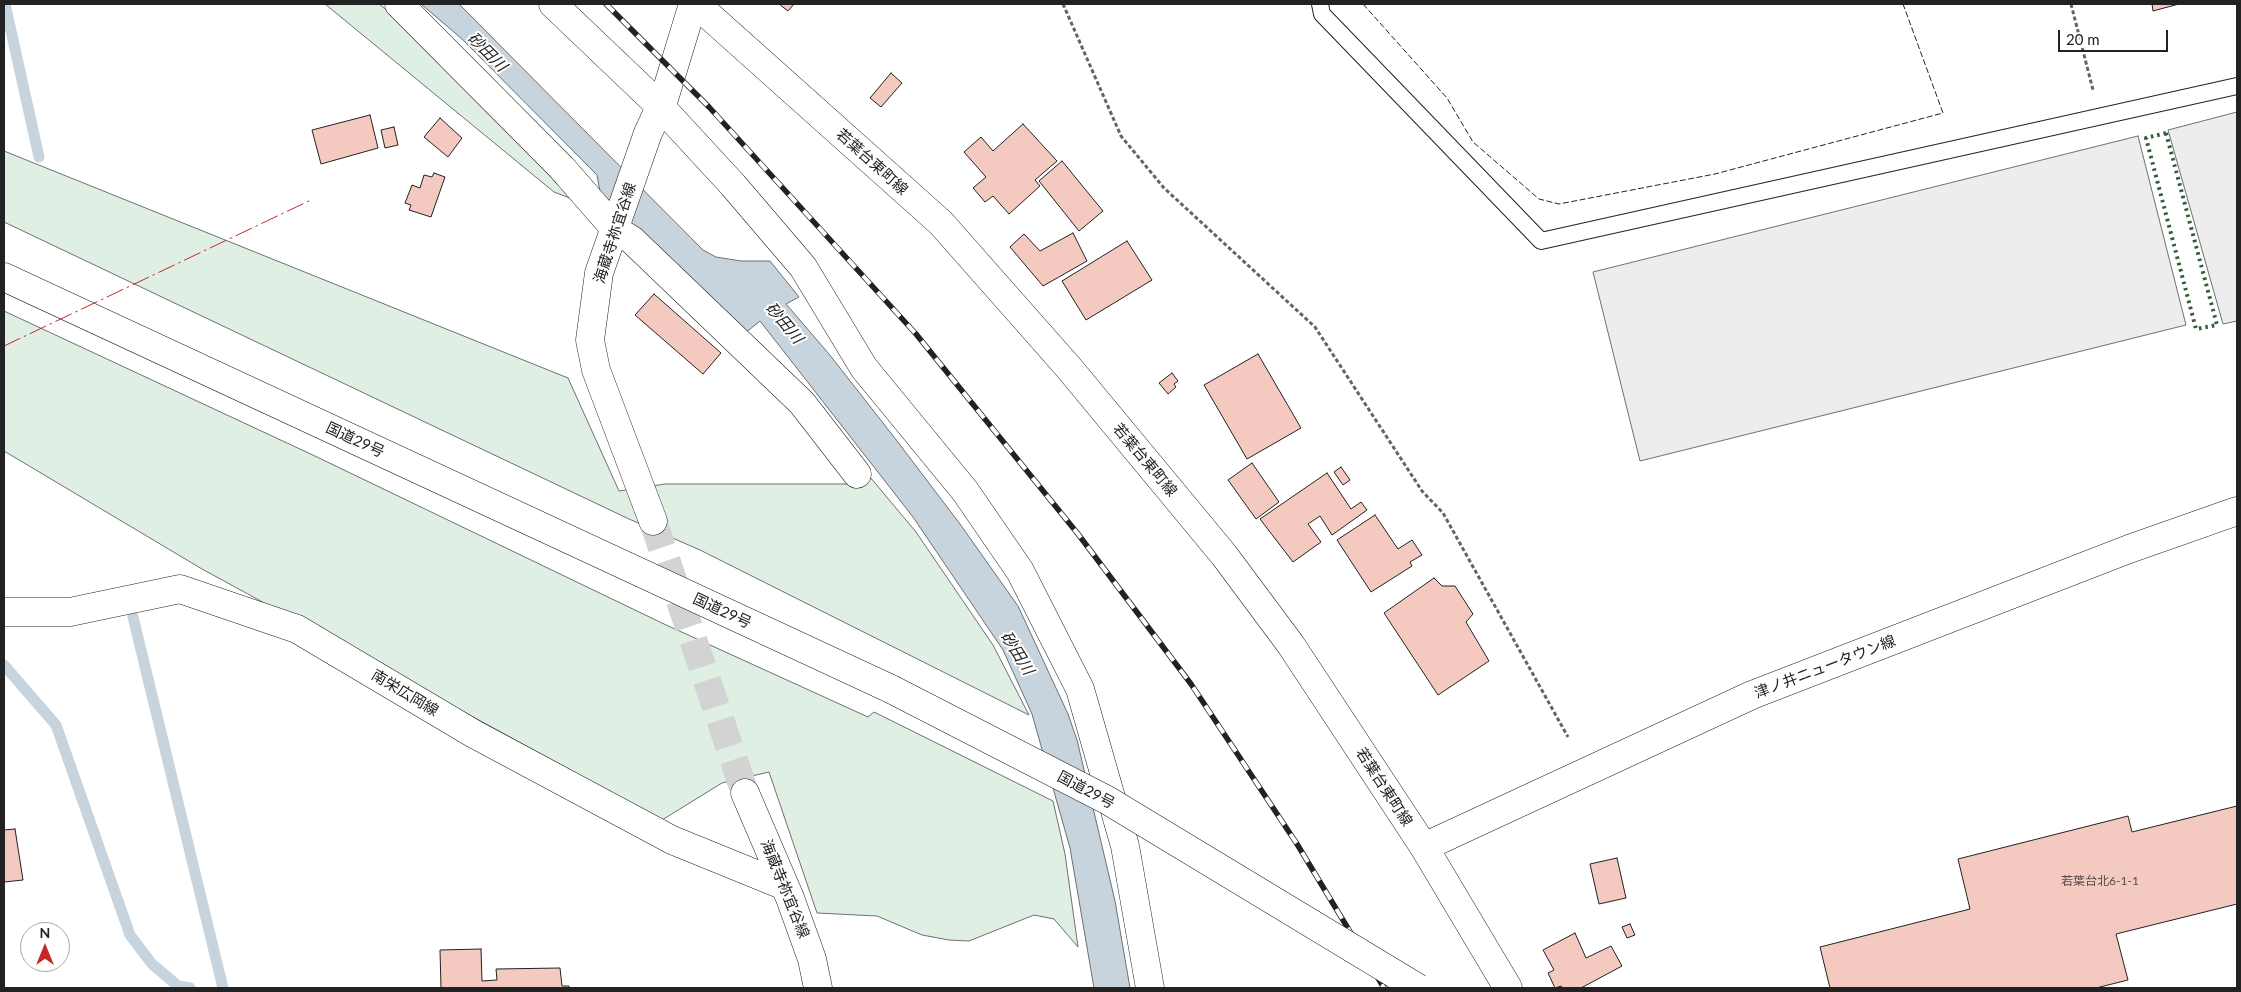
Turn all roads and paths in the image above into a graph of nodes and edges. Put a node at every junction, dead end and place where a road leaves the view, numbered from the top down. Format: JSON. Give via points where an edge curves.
{"nodes":[{"id":1,"x":399,"y":4,"type":"edge"},
{"id":2,"x":553,"y":4,"type":"edge"},
{"id":3,"x":695,"y":4,"type":"edge"},
{"id":4,"x":1063,"y":4,"type":"edge"},
{"id":5,"x":1320,"y":4,"type":"edge"},
{"id":6,"x":2071,"y":4,"type":"edge"},
{"id":7,"x":2237,"y":86,"type":"edge"},
{"id":8,"x":2094,"y":95,"type":"dead end"},
{"id":9,"x":661,"y":107,"type":"junction"},
{"id":10,"x":618,"y":224,"type":"junction"},
{"id":11,"x":4,"y":277,"type":"edge"},
{"id":12,"x":857,"y":474,"type":"dead end"},
{"id":13,"x":2237,"y":510,"type":"edge"},
{"id":14,"x":653,"y":521,"type":"tunnel mouth"},
{"id":15,"x":4,"y":612,"type":"edge"},
{"id":16,"x":1568,"y":737,"type":"dead end"},
{"id":17,"x":745,"y":793,"type":"tunnel mouth"},
{"id":18,"x":1424,"y":847,"type":"junction"},
{"id":19,"x":785,"y":886,"type":"junction"},
{"id":20,"x":818,"y":988,"type":"edge"},
{"id":21,"x":1150,"y":988,"type":"edge"},
{"id":22,"x":1418,"y":988,"type":"edge"},
{"id":23,"x":1508,"y":988,"type":"edge"}],
"edges":[{"from":1,"to":10,"type":"main road"},
{"from":2,"to":9,"type":"main road"},
{"from":3,"to":9,"type":"main road","name":"海蔵寺祢宜谷線"},
{"from":3,"to":18,"type":"main road","name":"若葉台東町線","via":[[940,223],[1068,368],[1224,555],[1291,645]]},
{"from":4,"to":16,"type":"path","via":[[1121,136],[1164,188],[1315,327],[1422,491],[1443,513]]},
{"from":5,"to":7,"type":"lane","via":[[1322,14],[1541,241]]},
{"from":6,"to":8,"type":"path"},
{"from":9,"to":10,"type":"main road","name":"海蔵寺祢宜谷線","via":[[648,134]]},
{"from":9,"to":21,"type":"main road","via":[[802,267],[864,368],[966,491],[1020,571],[1080,689],[1125,846]]},
{"from":10,"to":12,"type":"main road","via":[[802,402]]},
{"from":10,"to":14,"type":"main road","name":"海蔵寺祢宜谷線","via":[[599,274],[590,340],[596,370]]},
{"from":11,"to":22,"type":"main road","name":"国道29号","bridge":true,"via":[[891,689],[1107,800]]},
{"from":13,"to":18,"type":"main road","name":"津ノ井ニュータウン線","via":[[1752,695]]},
{"from":15,"to":19,"type":"main road","name":"南栄広岡線","via":[[70,612],[180,589],[297,629],[474,734],[672,840]]},
{"from":17,"to":19,"type":"main road","name":"海蔵寺祢宜谷線"},
{"from":18,"to":23,"type":"main road","name":"若葉台東町線"},
{"from":19,"to":20,"type":"main road","name":"海蔵寺祢宜谷線","via":[[812,959]]}]}
